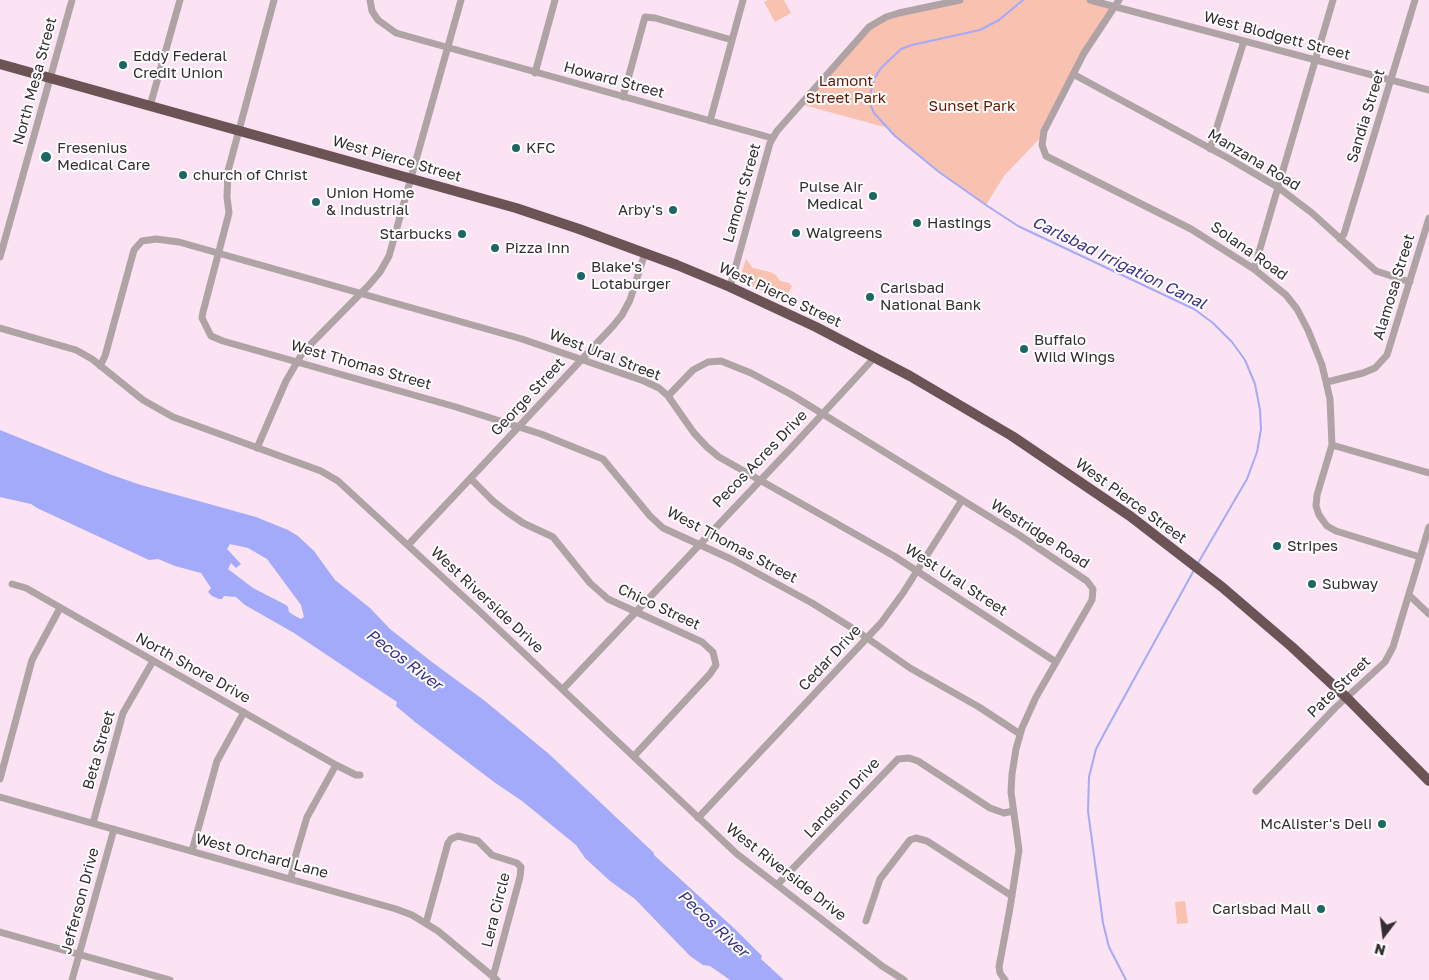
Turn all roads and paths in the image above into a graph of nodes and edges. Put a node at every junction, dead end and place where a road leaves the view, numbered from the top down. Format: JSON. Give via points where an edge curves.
{"nodes":[{"id":1,"x":72,"y":0,"type":"edge"},
{"id":2,"x":180,"y":0,"type":"edge"},
{"id":3,"x":274,"y":0,"type":"edge"},
{"id":4,"x":370,"y":0,"type":"edge"},
{"id":5,"x":462,"y":0,"type":"edge"},
{"id":6,"x":556,"y":0,"type":"edge"},
{"id":7,"x":743,"y":0,"type":"edge"},
{"id":8,"x":960,"y":0,"type":"edge"},
{"id":9,"x":1090,"y":0,"type":"edge"},
{"id":10,"x":1120,"y":0,"type":"edge"},
{"id":11,"x":1333,"y":0,"type":"edge"},
{"id":12,"x":1416,"y":0,"type":"edge"},
{"id":13,"x":1115,"y":7,"type":"junction"},
{"id":14,"x":732,"y":40,"type":"junction"},
{"id":15,"x":1244,"y":41,"type":"junction"},
{"id":16,"x":448,"y":49,"type":"junction"},
{"id":17,"x":1317,"y":60,"type":"junction"},
{"id":18,"x":0,"y":64,"type":"edge"},
{"id":19,"x":535,"y":73,"type":"junction"},
{"id":20,"x":1072,"y":74,"type":"junction"},
{"id":21,"x":50,"y":78,"type":"junction"},
{"id":22,"x":1391,"y":80,"type":"junction"},
{"id":23,"x":1429,"y":90,"type":"edge"},
{"id":24,"x":623,"y":97,"type":"junction"},
{"id":25,"x":150,"y":106,"type":"junction"},
{"id":26,"x":710,"y":121,"type":"junction"},
{"id":27,"x":238,"y":130,"type":"junction"},
{"id":28,"x":772,"y":138,"type":"junction"},
{"id":29,"x":1210,"y":149,"type":"junction"},
{"id":30,"x":412,"y":179,"type":"junction"},
{"id":31,"x":1279,"y":188,"type":"junction"},
{"id":32,"x":1429,"y":218,"type":"edge"},
{"id":33,"x":2,"y":238,"type":"edge"},
{"id":34,"x":1340,"y":239,"type":"junction"},
{"id":35,"x":646,"y":253,"type":"junction"},
{"id":36,"x":219,"y":254,"type":"junction"},
{"id":37,"x":0,"y":257,"type":"edge"},
{"id":38,"x":1254,"y":269,"type":"junction"},
{"id":39,"x":1410,"y":282,"type":"junction"},
{"id":40,"x":730,"y":287,"type":"junction"},
{"id":41,"x":360,"y":294,"type":"junction"},
{"id":42,"x":0,"y":328,"type":"edge"},
{"id":43,"x":875,"y":357,"type":"junction"},
{"id":44,"x":582,"y":360,"type":"junction"},
{"id":45,"x":298,"y":362,"type":"junction"},
{"id":46,"x":100,"y":366,"type":"junction"},
{"id":47,"x":1327,"y":382,"type":"junction"},
{"id":48,"x":668,"y":396,"type":"junction"},
{"id":49,"x":822,"y":414,"type":"junction"},
{"id":50,"x":519,"y":427,"type":"junction"},
{"id":51,"x":1332,"y":445,"type":"junction"},
{"id":52,"x":257,"y":448,"type":"junction"},
{"id":53,"x":1429,"y":473,"type":"edge"},
{"id":54,"x":470,"y":479,"type":"junction"},
{"id":55,"x":760,"y":480,"type":"junction"},
{"id":56,"x":962,"y":500,"type":"junction"},
{"id":57,"x":1429,"y":527,"type":"edge"},
{"id":58,"x":408,"y":545,"type":"junction"},
{"id":59,"x":698,"y":545,"type":"junction"},
{"id":60,"x":1420,"y":557,"type":"junction"},
{"id":61,"x":917,"y":571,"type":"junction"},
{"id":62,"x":12,"y":584,"type":"dead end"},
{"id":63,"x":1409,"y":595,"type":"junction"},
{"id":64,"x":60,"y":608,"type":"junction"},
{"id":65,"x":635,"y":612,"type":"junction"},
{"id":66,"x":1429,"y":614,"type":"edge"},
{"id":67,"x":868,"y":639,"type":"junction"},
{"id":68,"x":153,"y":661,"type":"junction"},
{"id":69,"x":1056,"y":662,"type":"junction"},
{"id":70,"x":562,"y":690,"type":"junction"},
{"id":71,"x":1347,"y":698,"type":"junction"},
{"id":72,"x":244,"y":712,"type":"junction"},
{"id":73,"x":1020,"y":734,"type":"junction"},
{"id":74,"x":634,"y":756,"type":"junction"},
{"id":75,"x":336,"y":765,"type":"junction"},
{"id":76,"x":360,"y":775,"type":"dead end"},
{"id":77,"x":0,"y":779,"type":"edge"},
{"id":78,"x":1429,"y":781,"type":"edge"},
{"id":79,"x":1256,"y":791,"type":"dead end"},
{"id":80,"x":0,"y":797,"type":"edge"},
{"id":81,"x":1013,"y":811,"type":"junction"},
{"id":82,"x":698,"y":818,"type":"junction"},
{"id":83,"x":93,"y":823,"type":"junction"},
{"id":84,"x":114,"y":829,"type":"junction"},
{"id":85,"x":192,"y":851,"type":"junction"},
{"id":86,"x":291,"y":878,"type":"junction"},
{"id":87,"x":777,"y":885,"type":"junction"},
{"id":88,"x":1012,"y":896,"type":"junction"},
{"id":89,"x":866,"y":921,"type":"dead end"},
{"id":90,"x":426,"y":923,"type":"junction"},
{"id":91,"x":0,"y":932,"type":"edge"},
{"id":92,"x":80,"y":954,"type":"junction"},
{"id":93,"x":495,"y":978,"type":"edge"},
{"id":94,"x":72,"y":980,"type":"edge"},
{"id":95,"x":170,"y":980,"type":"edge"},
{"id":96,"x":904,"y":980,"type":"edge"},
{"id":97,"x":1005,"y":980,"type":"edge"}],
"edges":[{"from":1,"to":21,"type":"street","name":"North Mesa Street"},
{"from":2,"to":25,"type":"street"},
{"from":3,"to":27,"type":"street","name":"West Thomas Street"},
{"from":4,"to":16,"type":"street","name":"Howard Street","via":[[375,17],[390,30]]},
{"from":5,"to":16,"type":"street"},
{"from":6,"to":19,"type":"street"},
{"from":7,"to":14,"type":"street"},
{"from":8,"to":28,"type":"street","name":"Lamont Street","via":[[899,13],[869,27]]},
{"from":9,"to":13,"type":"street","name":"West Blodgett Street"},
{"from":10,"to":13,"type":"street","name":"Solana Road"},
{"from":11,"to":17,"type":"street"},
{"from":12,"to":22,"type":"street","name":"Sandia Street"},
{"from":13,"to":15,"type":"street","name":"West Blodgett Street"},
{"from":13,"to":20,"type":"street","name":"Solana Road"},
{"from":14,"to":24,"type":"street","via":[[645,17]]},
{"from":14,"to":26,"type":"street"},
{"from":15,"to":17,"type":"street","name":"West Blodgett Street"},
{"from":15,"to":29,"type":"street"},
{"from":16,"to":19,"type":"street","name":"Howard Street"},
{"from":16,"to":30,"type":"street"},
{"from":17,"to":22,"type":"street","name":"West Blodgett Street"},
{"from":17,"to":31,"type":"street"},
{"from":18,"to":21,"type":"highway","name":"West Pierce Street"},
{"from":19,"to":24,"type":"street","name":"Howard Street"},
{"from":20,"to":29,"type":"street","name":"Manzana Road"},
{"from":20,"to":38,"type":"street","name":"Solana Road","via":[[1042,136],[1046,156],[1191,229]]},
{"from":21,"to":25,"type":"highway","name":"West Pierce Street"},
{"from":21,"to":33,"type":"street","name":"North Mesa Street"},
{"from":22,"to":23,"type":"street","name":"West Blodgett Street"},
{"from":22,"to":34,"type":"street","name":"Sandia Street"},
{"from":24,"to":26,"type":"street","name":"Howard Street"},
{"from":25,"to":27,"type":"highway","name":"West Pierce Street"},
{"from":26,"to":28,"type":"street","name":"Howard Street"},
{"from":27,"to":30,"type":"highway","name":"West Pierce Street"},
{"from":27,"to":36,"type":"street","name":"West Thomas Street","via":[[228,171],[229,213]]},
{"from":28,"to":40,"type":"street","name":"Lamont Street"},
{"from":29,"to":31,"type":"street","name":"Manzana Road"},
{"from":30,"to":35,"type":"highway","name":"West Pierce Street","via":[[525,211]]},
{"from":30,"to":41,"type":"street","via":[[389,256],[380,272]]},
{"from":31,"to":34,"type":"street","name":"Manzana Road"},
{"from":31,"to":38,"type":"street"},
{"from":32,"to":39,"type":"street","name":"Alamosa Street"},
{"from":33,"to":37,"type":"street","name":"North Mesa Street"},
{"from":34,"to":39,"type":"street","name":"Manzana Road","via":[[1376,271]]},
{"from":35,"to":40,"type":"highway","name":"West Pierce Street"},
{"from":35,"to":44,"type":"street","name":"George Street","via":[[622,315]]},
{"from":36,"to":41,"type":"street","name":"West Ural Street"},
{"from":36,"to":45,"type":"street","name":"West Thomas Street","via":[[202,318],[211,336]]},
{"from":36,"to":46,"type":"street","name":"West Ural Street","via":[[163,239],[139,243],[134,250]]},
{"from":38,"to":47,"type":"street","name":"Solana Road","via":[[1280,289],[1297,309],[1315,346]]},
{"from":39,"to":47,"type":"street","name":"Alamosa Street","via":[[1391,347],[1384,360],[1363,373]]},
{"from":40,"to":43,"type":"highway","name":"West Pierce Street"},
{"from":41,"to":44,"type":"street","name":"West Ural Street","via":[[522,339]]},
{"from":41,"to":45,"type":"street"},
{"from":42,"to":46,"type":"street","name":"West Riverside Drive","via":[[76,350]]},
{"from":43,"to":49,"type":"street","name":"Pecos Acres Drive"},
{"from":43,"to":71,"type":"highway","name":"West Pierce Street","via":[[1012,436],[1123,511],[1205,574]]},
{"from":44,"to":48,"type":"street","name":"West Ural Street","via":[[644,381]]},
{"from":44,"to":50,"type":"street","name":"George Street"},
{"from":45,"to":50,"type":"street","name":"West Thomas Street"},
{"from":45,"to":52,"type":"street","via":[[286,381]]},
{"from":46,"to":52,"type":"street","name":"West Riverside Drive","via":[[150,405],[189,424]]},
{"from":47,"to":51,"type":"street","name":"Solana Road"},
{"from":48,"to":49,"type":"street","name":"Westridge Road","via":[[693,370],[716,360],[777,386]]},
{"from":48,"to":55,"type":"street","name":"West Ural Street","via":[[712,452]]},
{"from":49,"to":55,"type":"street","name":"Pecos Acres Drive"},
{"from":49,"to":56,"type":"street","name":"Westridge Road"},
{"from":50,"to":54,"type":"street","name":"George Street"},
{"from":50,"to":59,"type":"street","name":"West Thomas Street","via":[[603,459],[658,524]]},
{"from":51,"to":53,"type":"street"},
{"from":51,"to":60,"type":"street","name":"Solana Road","via":[[1317,495],[1316,506],[1322,521],[1336,531]]},
{"from":52,"to":58,"type":"street","name":"West Riverside Drive","via":[[329,475]]},
{"from":54,"to":58,"type":"street","name":"George Street"},
{"from":54,"to":65,"type":"street","name":"Chico Street","via":[[507,512],[553,537],[590,583],[608,599]]},
{"from":55,"to":59,"type":"street","name":"Pecos Acres Drive"},
{"from":55,"to":61,"type":"street","name":"West Ural Street"},
{"from":56,"to":61,"type":"street","name":"Cedar Drive"},
{"from":56,"to":69,"type":"street","name":"Westridge Road","via":[[1056,560],[1093,589],[1092,600]]},
{"from":57,"to":60,"type":"street","name":"Pate Street"},
{"from":58,"to":70,"type":"street","name":"West Riverside Drive"},
{"from":59,"to":65,"type":"street","name":"Pecos Acres Drive"},
{"from":59,"to":67,"type":"street","name":"West Thomas Street","via":[[752,570],[838,618]]},
{"from":60,"to":63,"type":"street","name":"Pate Street"},
{"from":61,"to":67,"type":"street","name":"Cedar Drive"},
{"from":61,"to":69,"type":"street","name":"West Ural Street"},
{"from":62,"to":64,"type":"street","name":"North Shore Drive","via":[[26,588]]},
{"from":63,"to":66,"type":"street"},
{"from":63,"to":71,"type":"street","name":"Pate Street","via":[[1385,662]]},
{"from":64,"to":68,"type":"street","name":"North Shore Drive"},
{"from":64,"to":77,"type":"street","via":[[32,660]]},
{"from":65,"to":70,"type":"street","name":"Pecos Acres Drive"},
{"from":65,"to":74,"type":"street","name":"Chico Street","via":[[708,645],[716,661],[710,674]]},
{"from":67,"to":73,"type":"street","name":"West Thomas Street"},
{"from":67,"to":82,"type":"street","name":"Cedar Drive"},
{"from":68,"to":72,"type":"street","name":"North Shore Drive"},
{"from":68,"to":83,"type":"street","name":"Beta Street","via":[[123,713]]},
{"from":69,"to":73,"type":"street","name":"Westridge Road"},
{"from":70,"to":74,"type":"street","name":"West Riverside Drive"},
{"from":71,"to":78,"type":"highway","name":"West Pierce Street"},
{"from":71,"to":79,"type":"street","name":"Pate Street"},
{"from":72,"to":75,"type":"street","name":"North Shore Drive"},
{"from":72,"to":85,"type":"street","via":[[217,761]]},
{"from":73,"to":81,"type":"street","name":"Westridge Road","via":[[1012,774]]},
{"from":74,"to":82,"type":"street","name":"West Riverside Drive"},
{"from":75,"to":76,"type":"street","name":"North Shore Drive"},
{"from":75,"to":86,"type":"street","via":[[307,817]]},
{"from":80,"to":83,"type":"street","name":"West Orchard Lane"},
{"from":81,"to":87,"type":"street","name":"Landsun Drive","via":[[1004,813],[990,808],[918,761],[898,759]]},
{"from":81,"to":88,"type":"street","name":"Westridge Road","via":[[1019,850]]},
{"from":82,"to":87,"type":"street","name":"West Riverside Drive"},
{"from":83,"to":84,"type":"street","name":"West Orchard Lane"},
{"from":84,"to":85,"type":"street","name":"West Orchard Lane"},
{"from":84,"to":92,"type":"street","name":"Jefferson Drive"},
{"from":85,"to":86,"type":"street","name":"West Orchard Lane"},
{"from":86,"to":90,"type":"street","name":"West Orchard Lane","via":[[380,903]]},
{"from":87,"to":96,"type":"street","name":"West Riverside Drive"},
{"from":88,"to":89,"type":"street","via":[[927,841],[916,838],[910,840],[880,879]]},
{"from":88,"to":97,"type":"street","name":"Westridge Road","via":[[999,967]]},
{"from":90,"to":93,"type":"street","name":"West Orchard Lane"},
{"from":90,"to":93,"type":"street","name":"Lera Circle","via":[[451,839],[458,836],[478,841],[492,855],[517,863],[521,867],[520,877]]},
{"from":91,"to":92,"type":"street"},
{"from":92,"to":94,"type":"street","name":"Jefferson Drive"},
{"from":92,"to":95,"type":"street"}]}
